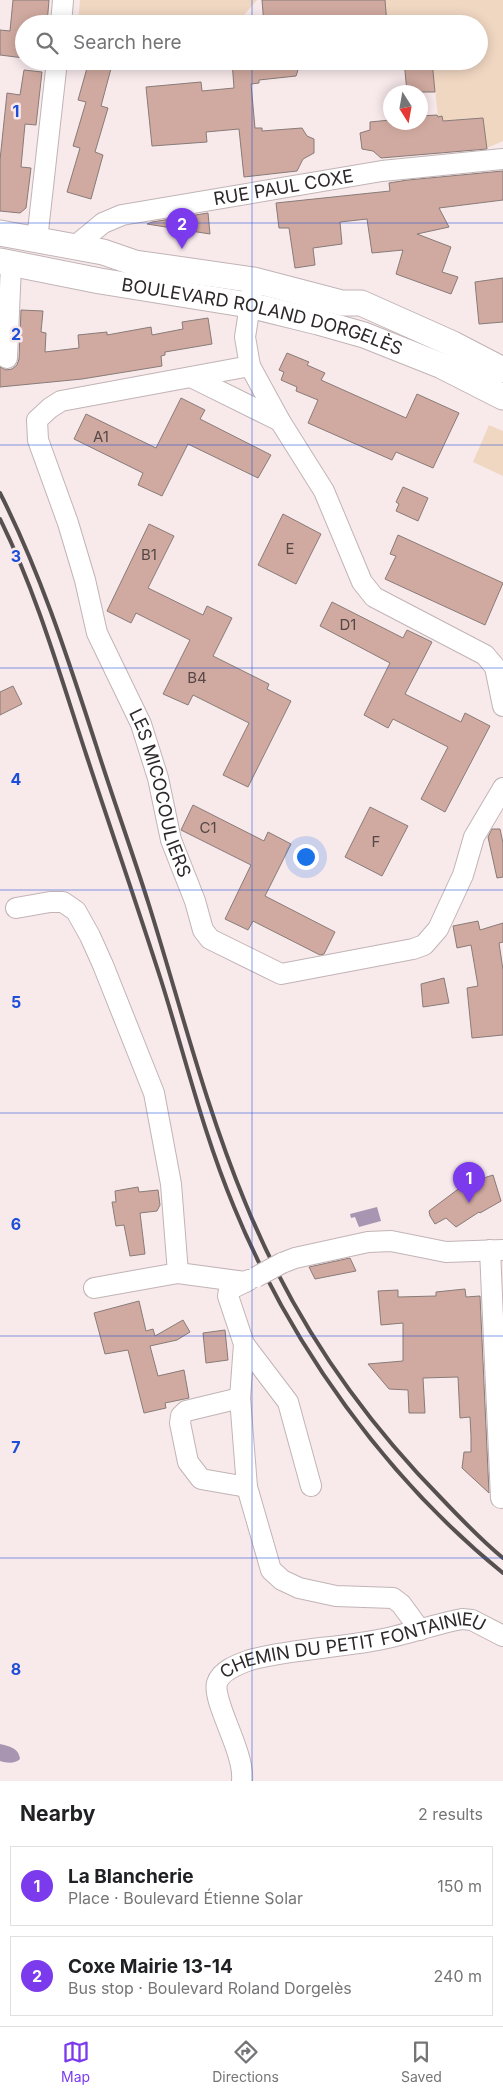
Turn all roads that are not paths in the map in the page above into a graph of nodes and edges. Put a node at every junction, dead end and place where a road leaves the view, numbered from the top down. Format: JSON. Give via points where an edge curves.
{"nodes":[{"id":1,"x":63,"y":0,"type":"edge"},
{"id":2,"x":62,"y":15,"type":"edge"},
{"id":3,"x":55,"y":70,"type":"edge"},
{"id":4,"x":503,"y":159,"type":"edge"},
{"id":5,"x":0,"y":233,"type":"edge"},
{"id":6,"x":37,"y":240,"type":"junction"},
{"id":7,"x":74,"y":247,"type":"junction"},
{"id":8,"x":5,"y":263,"type":"edge"},
{"id":9,"x":254,"y":280,"type":"junction"},
{"id":10,"x":249,"y":305,"type":"junction"},
{"id":11,"x":7,"y":358,"type":"dead end"},
{"id":12,"x":250,"y":366,"type":"junction"},
{"id":13,"x":503,"y":370,"type":"edge"},
{"id":14,"x":193,"y":378,"type":"junction"},
{"id":15,"x":503,"y":397,"type":"edge"},
{"id":16,"x":280,"y":421,"type":"junction"},
{"id":17,"x":502,"y":695,"type":"edge"},
{"id":18,"x":503,"y":788,"type":"edge"},
{"id":19,"x":16,"y":908,"type":"dead end"},
{"id":20,"x":496,"y":1250,"type":"edge"},
{"id":21,"x":178,"y":1273,"type":"junction"},
{"id":22,"x":250,"y":1280,"type":"junction"},
{"id":23,"x":94,"y":1288,"type":"dead end"},
{"id":24,"x":244,"y":1344,"type":"junction"},
{"id":25,"x":240,"y":1398,"type":"junction"},
{"id":26,"x":311,"y":1486,"type":"dead end"},
{"id":27,"x":247,"y":1488,"type":"junction"},
{"id":28,"x":501,"y":1498,"type":"dead end"},
{"id":29,"x":420,"y":1630,"type":"junction"},
{"id":30,"x":503,"y":1636,"type":"edge"},
{"id":31,"x":242,"y":1781,"type":"edge"}],
"edges":[{"from":1,"to":2,"type":"street"},
{"from":3,"to":6,"type":"street"},
{"from":4,"to":7,"type":"street","name":"RUE PAUL COXE","via":[[372,173],[122,215],[103,223]]},
{"from":5,"to":6,"type":"main road","name":"BOULEVARD ROLAND DORGELÈS"},
{"from":6,"to":7,"type":"main road","name":"BOULEVARD ROLAND DORGELÈS"},
{"from":7,"to":9,"type":"main road","name":"BOULEVARD ROLAND DORGELÈS","via":[[103,252],[135,263]]},
{"from":8,"to":10,"type":"main road","name":"BOULEVARD ROLAND DORGELÈS"},
{"from":8,"to":11,"type":"street"},
{"from":9,"to":10,"type":"street"},
{"from":9,"to":13,"type":"main road","name":"BOULEVARD ROLAND DORGELÈS","via":[[342,303],[361,303]]},
{"from":10,"to":12,"type":"street","via":[[245,337]]},
{"from":10,"to":15,"type":"main road","name":"BOULEVARD ROLAND DORGELÈS","via":[[364,335],[442,366]]},
{"from":12,"to":14,"type":"street","name":"LES MICOCOULIERS"},
{"from":12,"to":16,"type":"street"},
{"from":14,"to":16,"type":"street"},
{"from":14,"to":18,"type":"street","name":"LES MICOCOULIERS","via":[[61,401],[37,420],[38,440],[86,580],[97,633],[141,724],[158,778],[171,840],[203,930],[210,938],[281,974],[424,945],[438,929],[463,875],[474,837]]},
{"from":16,"to":17,"type":"street","via":[[324,491],[362,582],[374,597],[485,655],[495,667]]},
{"from":19,"to":21,"type":"street","via":[[63,902],[76,912],[93,943],[154,1093],[171,1184]]},
{"from":20,"to":22,"type":"street","bridge":true,"via":[[446,1252],[391,1241],[368,1242],[295,1258]]},
{"from":20,"to":28,"type":"street"},
{"from":21,"to":22,"type":"street"},
{"from":21,"to":23,"type":"street"},
{"from":22,"to":24,"type":"street","via":[[229,1290],[228,1296]]},
{"from":24,"to":25,"type":"street"},
{"from":24,"to":26,"type":"street","via":[[288,1402]]},
{"from":25,"to":27,"type":"street"},
{"from":25,"to":27,"type":"street","via":[[186,1411],[180,1416],[180,1423],[188,1462],[201,1479]]},
{"from":27,"to":29,"type":"street","via":[[271,1570],[282,1580],[299,1588],[336,1596],[393,1598]]},
{"from":29,"to":30,"type":"street","name":"CHEMIN DU PETIT FONTAINIEU","via":[[462,1619],[472,1620]]},
{"from":29,"to":31,"type":"street","name":"CHEMIN DU PETIT FONTAINIEU","via":[[378,1640],[251,1660],[225,1672],[217,1683],[218,1695],[240,1756]]}]}
